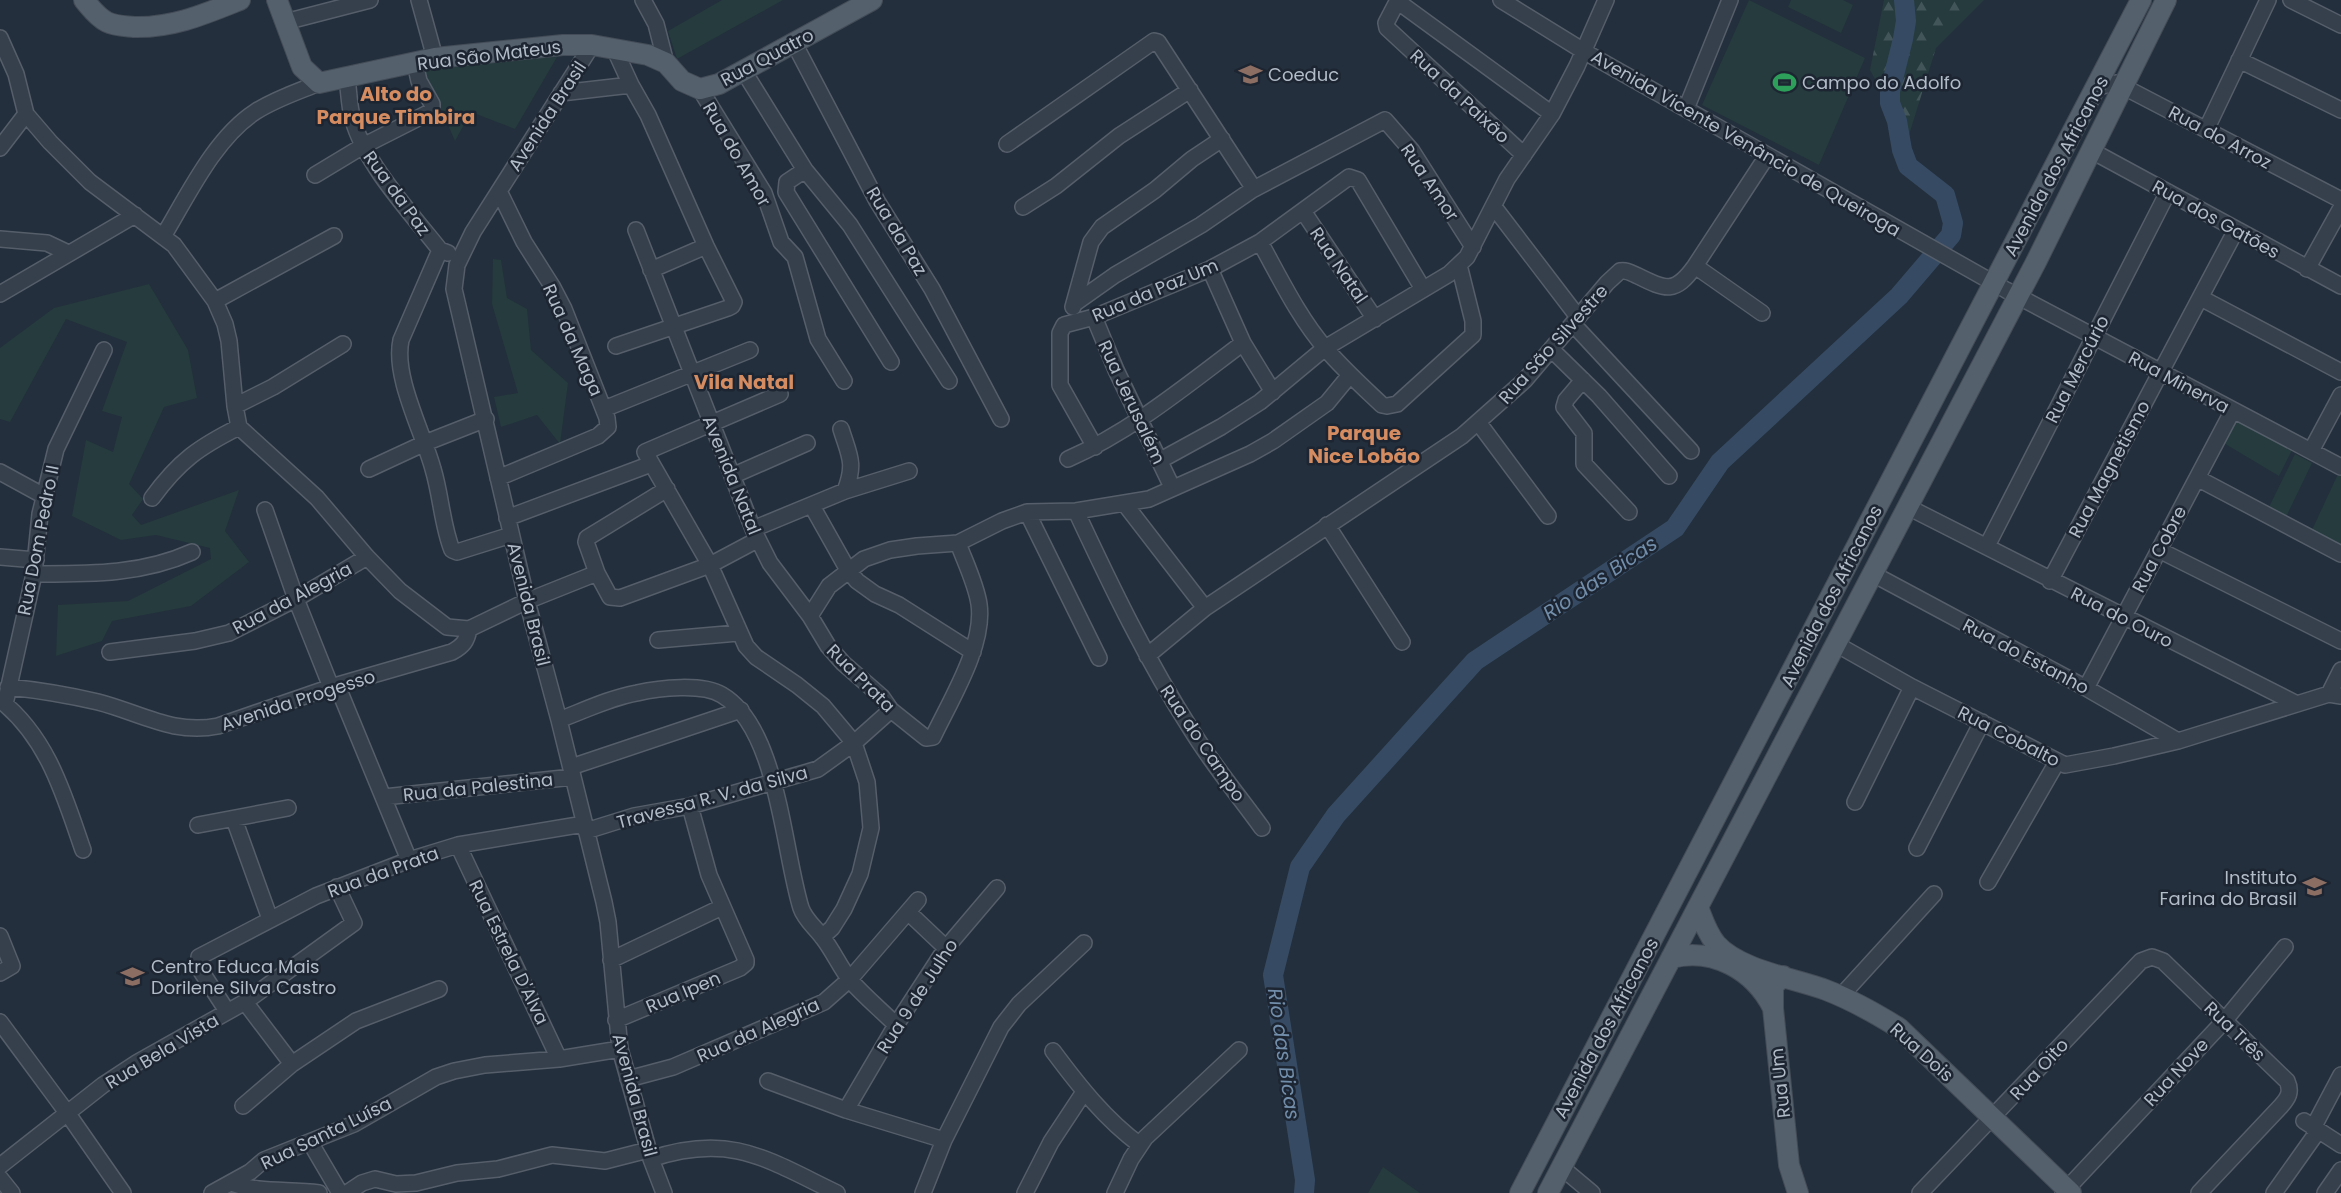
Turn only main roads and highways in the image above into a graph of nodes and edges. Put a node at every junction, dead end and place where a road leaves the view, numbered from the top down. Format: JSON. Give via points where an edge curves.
{"nodes":[{"id":1,"x":84,"y":0,"type":"edge"},
{"id":2,"x":240,"y":0,"type":"edge"},
{"id":3,"x":277,"y":0,"type":"edge"},
{"id":4,"x":872,"y":0,"type":"edge"},
{"id":5,"x":2141,"y":0,"type":"edge"},
{"id":6,"x":2166,"y":0,"type":"edge"},
{"id":7,"x":666,"y":63,"type":"joint"},
{"id":8,"x":2036,"y":262,"type":"junction"},
{"id":9,"x":1994,"y":283,"type":"junction"},
{"id":10,"x":1707,"y":835,"type":"junction"},
{"id":11,"x":1722,"y":862,"type":"junction"},
{"id":12,"x":1698,"y":907,"type":"junction"},
{"id":13,"x":1671,"y":958,"type":"junction"},
{"id":14,"x":1783,"y":976,"type":"junction"},
{"id":15,"x":1629,"y":985,"type":"junction"},
{"id":16,"x":1773,"y":1008,"type":"junction"},
{"id":17,"x":1631,"y":1035,"type":"junction"},
{"id":18,"x":2067,"y":1192,"type":"edge"},
{"id":19,"x":1520,"y":1193,"type":"edge"},
{"id":20,"x":1548,"y":1193,"type":"edge"},
{"id":21,"x":1798,"y":1193,"type":"edge"}],
"edges":[{"from":1,"to":2,"type":"main road","via":[[109,23],[154,27],[195,19]]},
{"from":3,"to":7,"type":"main road","name":"Rua São Mateus","via":[[302,67],[319,83],[435,58],[563,45],[636,51]]},
{"from":4,"to":7,"type":"main road","name":"Rua Quatro","via":[[851,19],[794,43],[719,84],[700,89],[682,81]]},
{"from":5,"to":9,"type":"main road","name":"Avenida dos Africanos"},
{"from":6,"to":8,"type":"main road","name":"Avenida dos Africanos"},
{"from":8,"to":9,"type":"main road"},
{"from":8,"to":11,"type":"main road","name":"Avenida dos Africanos"},
{"from":9,"to":10,"type":"main road","name":"Avenida dos Africanos"},
{"from":10,"to":11,"type":"main road","via":[[1722,843]]},
{"from":10,"to":15,"type":"main road","name":"Avenida dos Africanos"},
{"from":11,"to":12,"type":"main road","name":"Avenida dos Africanos"},
{"from":12,"to":13,"type":"main road","name":"Avenida dos Africanos"},
{"from":12,"to":14,"type":"main road","name":"Rua Dois","via":[[1709,934],[1726,952],[1753,967]]},
{"from":13,"to":16,"type":"main road","via":[[1693,954],[1718,959],[1752,980]]},
{"from":13,"to":17,"type":"main road","name":"Avenida dos Africanos"},
{"from":14,"to":16,"type":"main road","name":"Rua Um","via":[[1773,986]]},
{"from":14,"to":18,"type":"main road","name":"Rua Dois","via":[[1841,996],[1899,1028]]},
{"from":15,"to":17,"type":"main road","via":[[1632,1006],[1623,1027]]},
{"from":15,"to":19,"type":"main road","name":"Avenida dos Africanos"},
{"from":16,"to":21,"type":"main road","name":"Rua Um","via":[[1789,1165]]},
{"from":17,"to":20,"type":"main road","name":"Avenida dos Africanos"}]}
